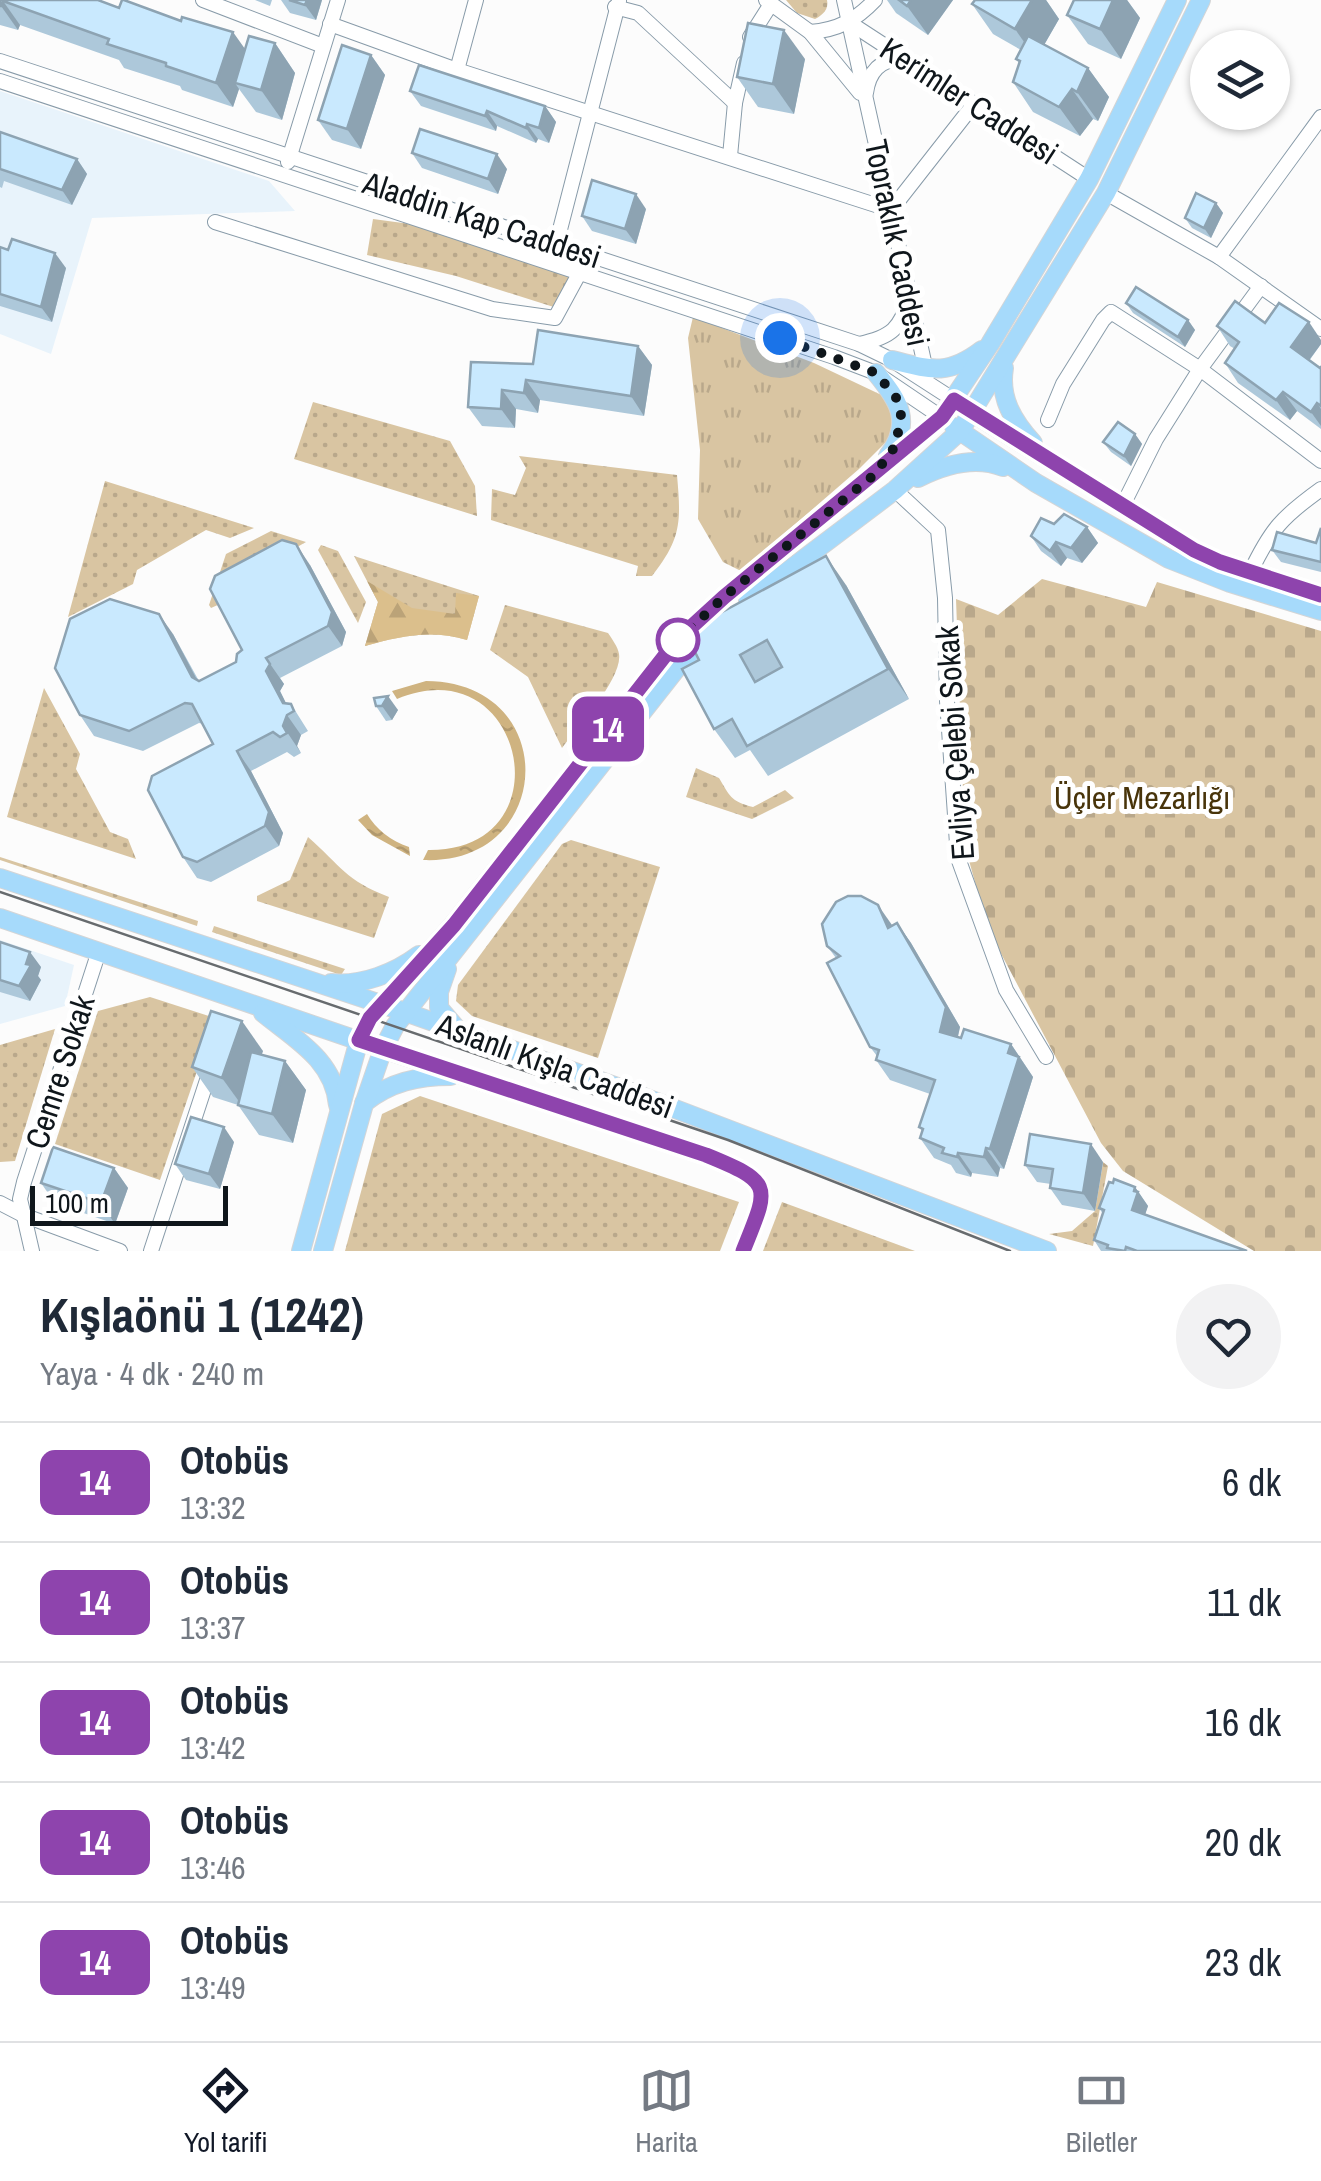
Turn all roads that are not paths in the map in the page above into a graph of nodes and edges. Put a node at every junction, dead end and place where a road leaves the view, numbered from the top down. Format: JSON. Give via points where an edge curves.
{"nodes":[{"id":1,"x":203,"y":0,"type":"edge"},
{"id":2,"x":338,"y":0,"type":"edge"},
{"id":3,"x":476,"y":0,"type":"edge"},
{"id":4,"x":844,"y":0,"type":"edge"},
{"id":5,"x":875,"y":0,"type":"edge"},
{"id":6,"x":1177,"y":0,"type":"edge"},
{"id":7,"x":1201,"y":0,"type":"edge"},
{"id":8,"x":768,"y":2,"type":"edge"},
{"id":9,"x":618,"y":3,"type":"edge"},
{"id":10,"x":850,"y":23,"type":"junction"},
{"id":11,"x":330,"y":24,"type":"junction"},
{"id":12,"x":810,"y":32,"type":"junction"},
{"id":13,"x":322,"y":46,"type":"junction"},
{"id":14,"x":902,"y":58,"type":"junction"},
{"id":15,"x":0,"y":61,"type":"edge"},
{"id":16,"x":457,"y":70,"type":"junction"},
{"id":17,"x":0,"y":81,"type":"edge"},
{"id":18,"x":865,"y":98,"type":"junction"},
{"id":19,"x":736,"y":103,"type":"junction"},
{"id":20,"x":974,"y":104,"type":"junction"},
{"id":21,"x":589,"y":112,"type":"junction"},
{"id":22,"x":1319,"y":123,"type":"edge"},
{"id":23,"x":730,"y":156,"type":"junction"},
{"id":24,"x":290,"y":157,"type":"junction"},
{"id":25,"x":281,"y":175,"type":"junction"},
{"id":26,"x":1089,"y":179,"type":"junction"},
{"id":27,"x":1106,"y":194,"type":"junction"},
{"id":28,"x":891,"y":210,"type":"junction"},
{"id":29,"x":215,"y":222,"type":"dead end"},
{"id":30,"x":556,"y":244,"type":"junction"},
{"id":31,"x":1220,"y":257,"type":"junction"},
{"id":32,"x":580,"y":272,"type":"junction"},
{"id":33,"x":1261,"y":286,"type":"junction"},
{"id":34,"x":911,"y":291,"type":"junction"},
{"id":35,"x":1321,"y":329,"type":"edge"},
{"id":36,"x":859,"y":344,"type":"junction"},
{"id":37,"x":990,"y":344,"type":"junction"},
{"id":38,"x":1008,"y":356,"type":"junction"},
{"id":39,"x":892,"y":360,"type":"junction"},
{"id":40,"x":924,"y":368,"type":"junction"},
{"id":41,"x":1200,"y":369,"type":"junction"},
{"id":42,"x":876,"y":373,"type":"junction"},
{"id":43,"x":933,"y":386,"type":"junction"},
{"id":44,"x":954,"y":400,"type":"junction"},
{"id":45,"x":972,"y":414,"type":"junction"},
{"id":46,"x":942,"y":417,"type":"junction"},
{"id":47,"x":1048,"y":420,"type":"dead end"},
{"id":48,"x":960,"y":432,"type":"junction"},
{"id":49,"x":1044,"y":454,"type":"junction"},
{"id":50,"x":1321,"y":461,"type":"edge"},
{"id":51,"x":874,"y":475,"type":"junction"},
{"id":52,"x":1036,"y":483,"type":"junction"},
{"id":53,"x":1321,"y":489,"type":"edge"},
{"id":54,"x":896,"y":490,"type":"junction"},
{"id":55,"x":1123,"y":506,"type":"junction"},
{"id":56,"x":1250,"y":573,"type":"junction"},
{"id":57,"x":1321,"y":595,"type":"edge"},
{"id":58,"x":1321,"y":611,"type":"edge"},
{"id":59,"x":0,"y":878,"type":"edge"},
{"id":60,"x":0,"y":918,"type":"edge"},
{"id":61,"x":454,"y":925,"type":"junction"},
{"id":62,"x":100,"y":951,"type":"junction"},
{"id":63,"x":450,"y":960,"type":"junction"},
{"id":64,"x":314,"y":982,"type":"junction"},
{"id":65,"x":238,"y":1005,"type":"junction"},
{"id":66,"x":382,"y":1006,"type":"junction"},
{"id":67,"x":405,"y":1012,"type":"junction"},
{"id":68,"x":461,"y":1033,"type":"junction"},
{"id":69,"x":359,"y":1040,"type":"junction"},
{"id":70,"x":383,"y":1050,"type":"junction"},
{"id":71,"x":217,"y":1051,"type":"edge"},
{"id":72,"x":1046,"y":1057,"type":"dead end"},
{"id":73,"x":471,"y":1076,"type":"junction"},
{"id":74,"x":364,"y":1104,"type":"junction"},
{"id":75,"x":339,"y":1117,"type":"junction"},
{"id":76,"x":0,"y":1203,"type":"edge"},
{"id":77,"x":23,"y":1215,"type":"junction"},
{"id":78,"x":32,"y":1251,"type":"edge"},
{"id":79,"x":120,"y":1251,"type":"edge"},
{"id":80,"x":151,"y":1251,"type":"edge"},
{"id":81,"x":301,"y":1251,"type":"edge"},
{"id":82,"x":323,"y":1251,"type":"edge"},
{"id":83,"x":743,"y":1251,"type":"edge"},
{"id":84,"x":1046,"y":1251,"type":"edge"}],
"edges":[{"from":1,"to":13,"type":"street"},
{"from":2,"to":11,"type":"street"},
{"from":3,"to":16,"type":"street"},
{"from":4,"to":10,"type":"street","name":"Topraklık Caddesi"},
{"from":5,"to":10,"type":"street"},
{"from":6,"to":26,"type":"main road"},
{"from":7,"to":27,"type":"main road"},
{"from":8,"to":12,"type":"street","name":"Topraklık Caddesi"},
{"from":8,"to":19,"type":"street","via":[[750,36]]},
{"from":9,"to":19,"type":"street","via":[[638,13]]},
{"from":9,"to":21,"type":"street"},
{"from":10,"to":12,"type":"street"},
{"from":10,"to":14,"type":"street","name":"Kerimler Caddesi"},
{"from":10,"to":18,"type":"street","name":"Topraklık Caddesi"},
{"from":11,"to":13,"type":"street"},
{"from":11,"to":16,"type":"street"},
{"from":12,"to":18,"type":"street","name":"Topraklık Caddesi"},
{"from":13,"to":24,"type":"street"},
{"from":14,"to":18,"type":"street","via":[[875,68]]},
{"from":14,"to":20,"type":"street","name":"Kerimler Caddesi"},
{"from":15,"to":24,"type":"street","name":"Aladdin Kap Caddesi"},
{"from":16,"to":21,"type":"street"},
{"from":17,"to":25,"type":"street","name":"Aladdin Kap Caddesi"},
{"from":18,"to":28,"type":"street","name":"Topraklık Caddesi"},
{"from":19,"to":23,"type":"street"},
{"from":20,"to":26,"type":"street","name":"Kerimler Caddesi"},
{"from":20,"to":28,"type":"street"},
{"from":21,"to":23,"type":"street"},
{"from":21,"to":30,"type":"street"},
{"from":22,"to":31,"type":"street"},
{"from":23,"to":28,"type":"street"},
{"from":24,"to":25,"type":"street"},
{"from":24,"to":30,"type":"street","name":"Aladdin Kap Caddesi"},
{"from":25,"to":32,"type":"street","name":"Aladdin Kap Caddesi"},
{"from":26,"to":37,"type":"main road"},
{"from":27,"to":31,"type":"street"},
{"from":27,"to":38,"type":"main road"},
{"from":28,"to":34,"type":"street","name":"Topraklık Caddesi"},
{"from":29,"to":32,"type":"street","via":[[492,309],[554,318]]},
{"from":30,"to":36,"type":"street","name":"Aladdin Kap Caddesi"},
{"from":31,"to":33,"type":"street"},
{"from":32,"to":42,"type":"street","name":"Aladdin Kap Caddesi"},
{"from":33,"to":35,"type":"street"},
{"from":33,"to":41,"type":"street"},
{"from":34,"to":36,"type":"street","via":[[896,328],[884,339]]},
{"from":34,"to":40,"type":"street","name":"Topraklık Caddesi"},
{"from":36,"to":39,"type":"street","name":"Aladdin Kap Caddesi"},
{"from":37,"to":40,"type":"main road","via":[[956,368]]},
{"from":37,"to":44,"type":"main road"},
{"from":38,"to":45,"type":"main road"},
{"from":38,"to":49,"type":"main road","via":[[1007,406]]},
{"from":39,"to":40,"type":"main road"},
{"from":39,"to":43,"type":"street","name":"Aladdin Kap Caddesi"},
{"from":40,"to":43,"type":"street","name":"Topraklık Caddesi"},
{"from":41,"to":47,"type":"street","via":[[1111,312],[1063,384]]},
{"from":41,"to":50,"type":"street"},
{"from":41,"to":55,"type":"street"},
{"from":42,"to":46,"type":"street","name":"Aladdin Kap Caddesi"},
{"from":42,"to":51,"type":"main road","via":[[901,414],[896,445]]},
{"from":43,"to":44,"type":"street","name":"Aladdin Kap Caddesi"},
{"from":44,"to":45,"type":"main road"},
{"from":44,"to":46,"type":"main road"},
{"from":45,"to":48,"type":"main road"},
{"from":45,"to":49,"type":"main road"},
{"from":46,"to":48,"type":"main road"},
{"from":46,"to":51,"type":"main road"},
{"from":48,"to":52,"type":"main road"},
{"from":48,"to":54,"type":"main road"},
{"from":49,"to":55,"type":"main road"},
{"from":51,"to":61,"type":"main road","via":[[678,639]]},
{"from":52,"to":54,"type":"main road","via":[[975,462],[943,467]]},
{"from":52,"to":58,"type":"main road","via":[[1169,559]]},
{"from":53,"to":56,"type":"street","via":[[1270,534]]},
{"from":54,"to":63,"type":"main road","via":[[697,643]]},
{"from":54,"to":72,"type":"street","name":"Evliya Çelebi Sokak","via":[[938,530],[958,858],[1006,990]]},
{"from":55,"to":56,"type":"main road","via":[[1194,550]]},
{"from":56,"to":57,"type":"main road"},
{"from":59,"to":64,"type":"main road","name":"Aslanlı Kışla Caddesi"},
{"from":60,"to":62,"type":"main road","name":"Aslanlı Kışla Caddesi"},
{"from":61,"to":64,"type":"main road","via":[[396,970],[342,984]]},
{"from":61,"to":66,"type":"main road"},
{"from":62,"to":65,"type":"main road","name":"Aslanlı Kışla Caddesi"},
{"from":62,"to":77,"type":"street","name":"Cemre Sokak","via":[[24,1182]]},
{"from":63,"to":67,"type":"main road"},
{"from":63,"to":68,"type":"main road","via":[[439,1008]]},
{"from":64,"to":66,"type":"main road","name":"Aslanlı Kışla Caddesi"},
{"from":65,"to":69,"type":"main road","name":"Aslanlı Kışla Caddesi"},
{"from":65,"to":75,"type":"main road","via":[[315,1055],[336,1088]]},
{"from":66,"to":67,"type":"main road","name":"Aslanlı Kışla Caddesi"},
{"from":66,"to":69,"type":"main road"},
{"from":67,"to":68,"type":"main road","name":"Aslanlı Kışla Caddesi"},
{"from":67,"to":70,"type":"main road"},
{"from":68,"to":84,"type":"main road","name":"Aslanlı Kışla Caddesi"},
{"from":69,"to":70,"type":"main road","name":"Aslanlı Kışla Caddesi"},
{"from":69,"to":75,"type":"main road"},
{"from":70,"to":73,"type":"main road","name":"Aslanlı Kışla Caddesi"},
{"from":70,"to":74,"type":"main road"},
{"from":71,"to":80,"type":"street"},
{"from":73,"to":74,"type":"main road","via":[[408,1080]]},
{"from":73,"to":83,"type":"main road","name":"Aslanlı Kışla Caddesi","via":[[743,1170],[760,1183],[762,1203]]},
{"from":74,"to":82,"type":"main road"},
{"from":75,"to":81,"type":"main road"},
{"from":76,"to":77,"type":"street"},
{"from":77,"to":78,"type":"street","name":"Cemre Sokak"},
{"from":77,"to":79,"type":"street"}]}
